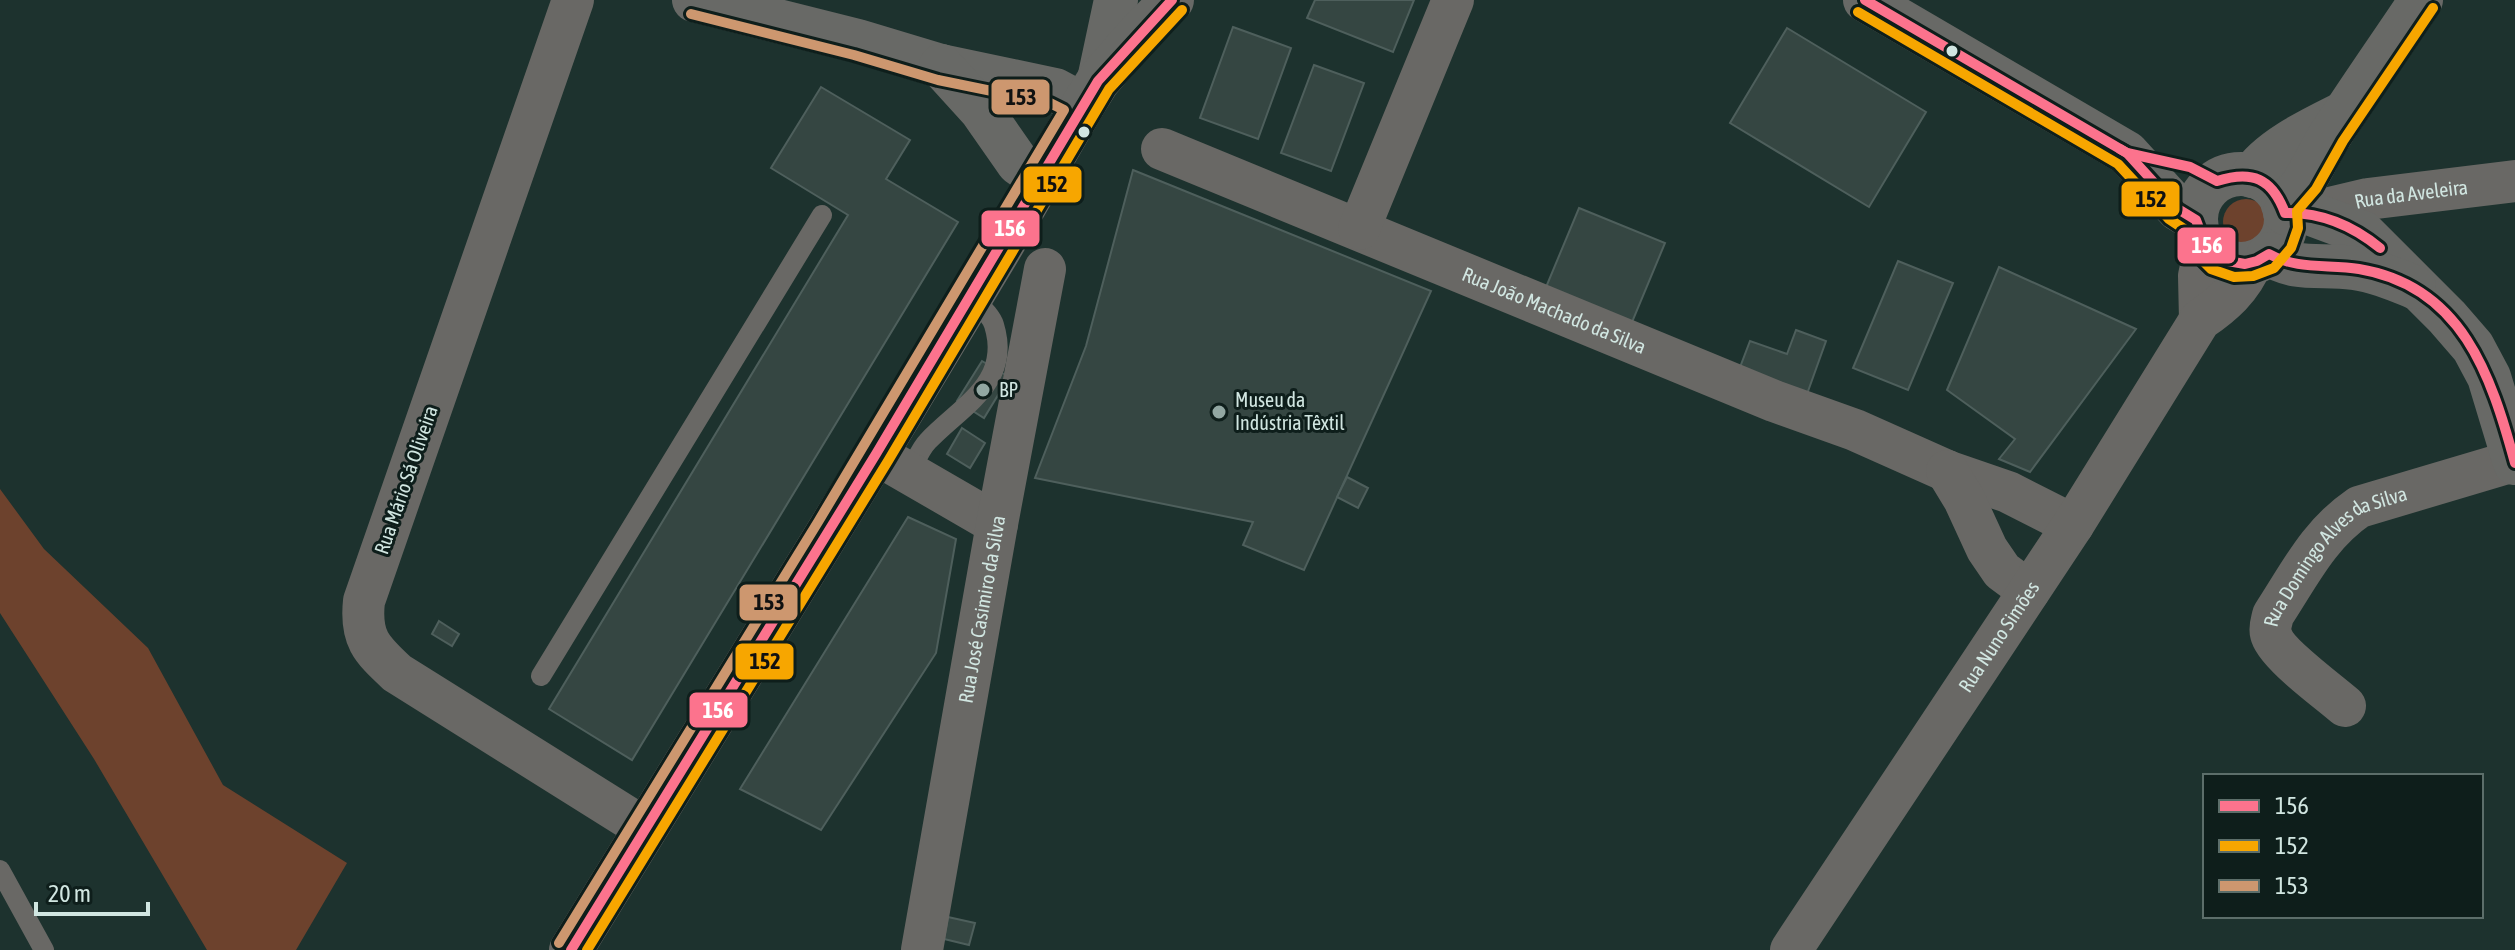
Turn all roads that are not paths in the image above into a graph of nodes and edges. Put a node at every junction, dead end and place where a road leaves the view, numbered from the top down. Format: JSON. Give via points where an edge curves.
{"nodes":[{"id":1,"x":573,"y":0,"type":"edge"},
{"id":2,"x":694,"y":0,"type":"edge"},
{"id":3,"x":1116,"y":0,"type":"edge"},
{"id":4,"x":1172,"y":0,"type":"edge"},
{"id":5,"x":1453,"y":0,"type":"edge"},
{"id":6,"x":1865,"y":0,"type":"edge"},
{"id":7,"x":2421,"y":0,"type":"edge"},
{"id":8,"x":941,"y":66,"type":"junction"},
{"id":9,"x":1091,"y":93,"type":"junction"},
{"id":10,"x":2344,"y":113,"type":"junction"},
{"id":11,"x":1162,"y":149,"type":"dead end"},
{"id":12,"x":2127,"y":153,"type":"junction"},
{"id":13,"x":1039,"y":178,"type":"junction"},
{"id":14,"x":2515,"y":181,"type":"edge"},
{"id":15,"x":2292,"y":204,"type":"junction"},
{"id":16,"x":822,"y":215,"type":"dead end"},
{"id":17,"x":1359,"y":229,"type":"junction"},
{"id":18,"x":2200,"y":234,"type":"junction"},
{"id":19,"x":2261,"y":258,"type":"junction"},
{"id":20,"x":1045,"y":269,"type":"dead end"},
{"id":21,"x":2416,"y":288,"type":"junction"},
{"id":22,"x":971,"y":296,"type":"junction"},
{"id":23,"x":2200,"y":320,"type":"junction"},
{"id":24,"x":2515,"y":462,"type":"edge"},
{"id":25,"x":892,"y":464,"type":"junction"},
{"id":26,"x":1947,"y":471,"type":"junction"},
{"id":27,"x":997,"y":524,"type":"junction"},
{"id":28,"x":2073,"y":525,"type":"junction"},
{"id":29,"x":2029,"y":591,"type":"junction"},
{"id":30,"x":541,"y":676,"type":"dead end"},
{"id":31,"x":2345,"y":706,"type":"dead end"},
{"id":32,"x":646,"y":829,"type":"junction"},
{"id":33,"x":0,"y":870,"type":"edge"},
{"id":34,"x":44,"y":950,"type":"edge"},
{"id":35,"x":571,"y":950,"type":"edge"},
{"id":36,"x":922,"y":950,"type":"edge"},
{"id":37,"x":1791,"y":950,"type":"edge"}],
"edges":[{"from":1,"to":32,"type":"street","name":"Rua Mário Sá Oliveira","via":[[364,601],[361,623],[368,643],[397,673]]},
{"from":2,"to":8,"type":"street"},
{"from":3,"to":9,"type":"street"},
{"from":4,"to":9,"type":"street"},
{"from":5,"to":17,"type":"street"},
{"from":6,"to":12,"type":"street"},
{"from":7,"to":10,"type":"street"},
{"from":8,"to":9,"type":"street"},
{"from":8,"to":13,"type":"street","via":[[1018,163]]},
{"from":9,"to":13,"type":"street"},
{"from":10,"to":15,"type":"street"},
{"from":10,"to":15,"type":"street","via":[[2266,159]]},
{"from":11,"to":17,"type":"street","name":"Rua João Machado da Silva"},
{"from":12,"to":15,"type":"street","via":[[2190,167]]},
{"from":12,"to":18,"type":"street"},
{"from":13,"to":22,"type":"street"},
{"from":14,"to":15,"type":"street","name":"Rua da Aveleira"},
{"from":15,"to":18,"type":"street","via":[[2206,191],[2198,204]]},
{"from":15,"to":19,"type":"street","via":[[2282,238]]},
{"from":15,"to":21,"type":"street","via":[[2381,249]]},
{"from":16,"to":30,"type":"lane"},
{"from":17,"to":26,"type":"street","name":"Rua João Machado da Silva"},
{"from":18,"to":19,"type":"street","via":[[2226,262]]},
{"from":18,"to":23,"type":"street"},
{"from":19,"to":21,"type":"street","via":[[2372,271]]},
{"from":19,"to":23,"type":"street","name":"Rua Nuno Simões","via":[[2238,289]]},
{"from":20,"to":27,"type":"street","name":"Rua José Casimiro da Silva"},
{"from":21,"to":24,"type":"street","via":[[2473,347],[2489,377]]},
{"from":22,"to":25,"type":"street"},
{"from":22,"to":25,"type":"lane","via":[[994,323],[998,360],[983,390],[960,414]]},
{"from":23,"to":28,"type":"street","name":"Rua Nuno Simões"},
{"from":24,"to":31,"type":"street","name":"Rua Domingo Alves da Silva","via":[[2359,507],[2324,537],[2273,615],[2271,636]]},
{"from":25,"to":27,"type":"street"},
{"from":25,"to":32,"type":"street"},
{"from":26,"to":28,"type":"street","name":"Rua João Machado da Silva","via":[[2008,492]]},
{"from":26,"to":29,"type":"street","via":[[2002,571]]},
{"from":27,"to":36,"type":"street","name":"Rua José Casimiro da Silva"},
{"from":28,"to":29,"type":"street","name":"Rua Nuno Simões"},
{"from":29,"to":37,"type":"street","name":"Rua Nuno Simões"},
{"from":32,"to":35,"type":"street"},
{"from":33,"to":34,"type":"lane"}]}
